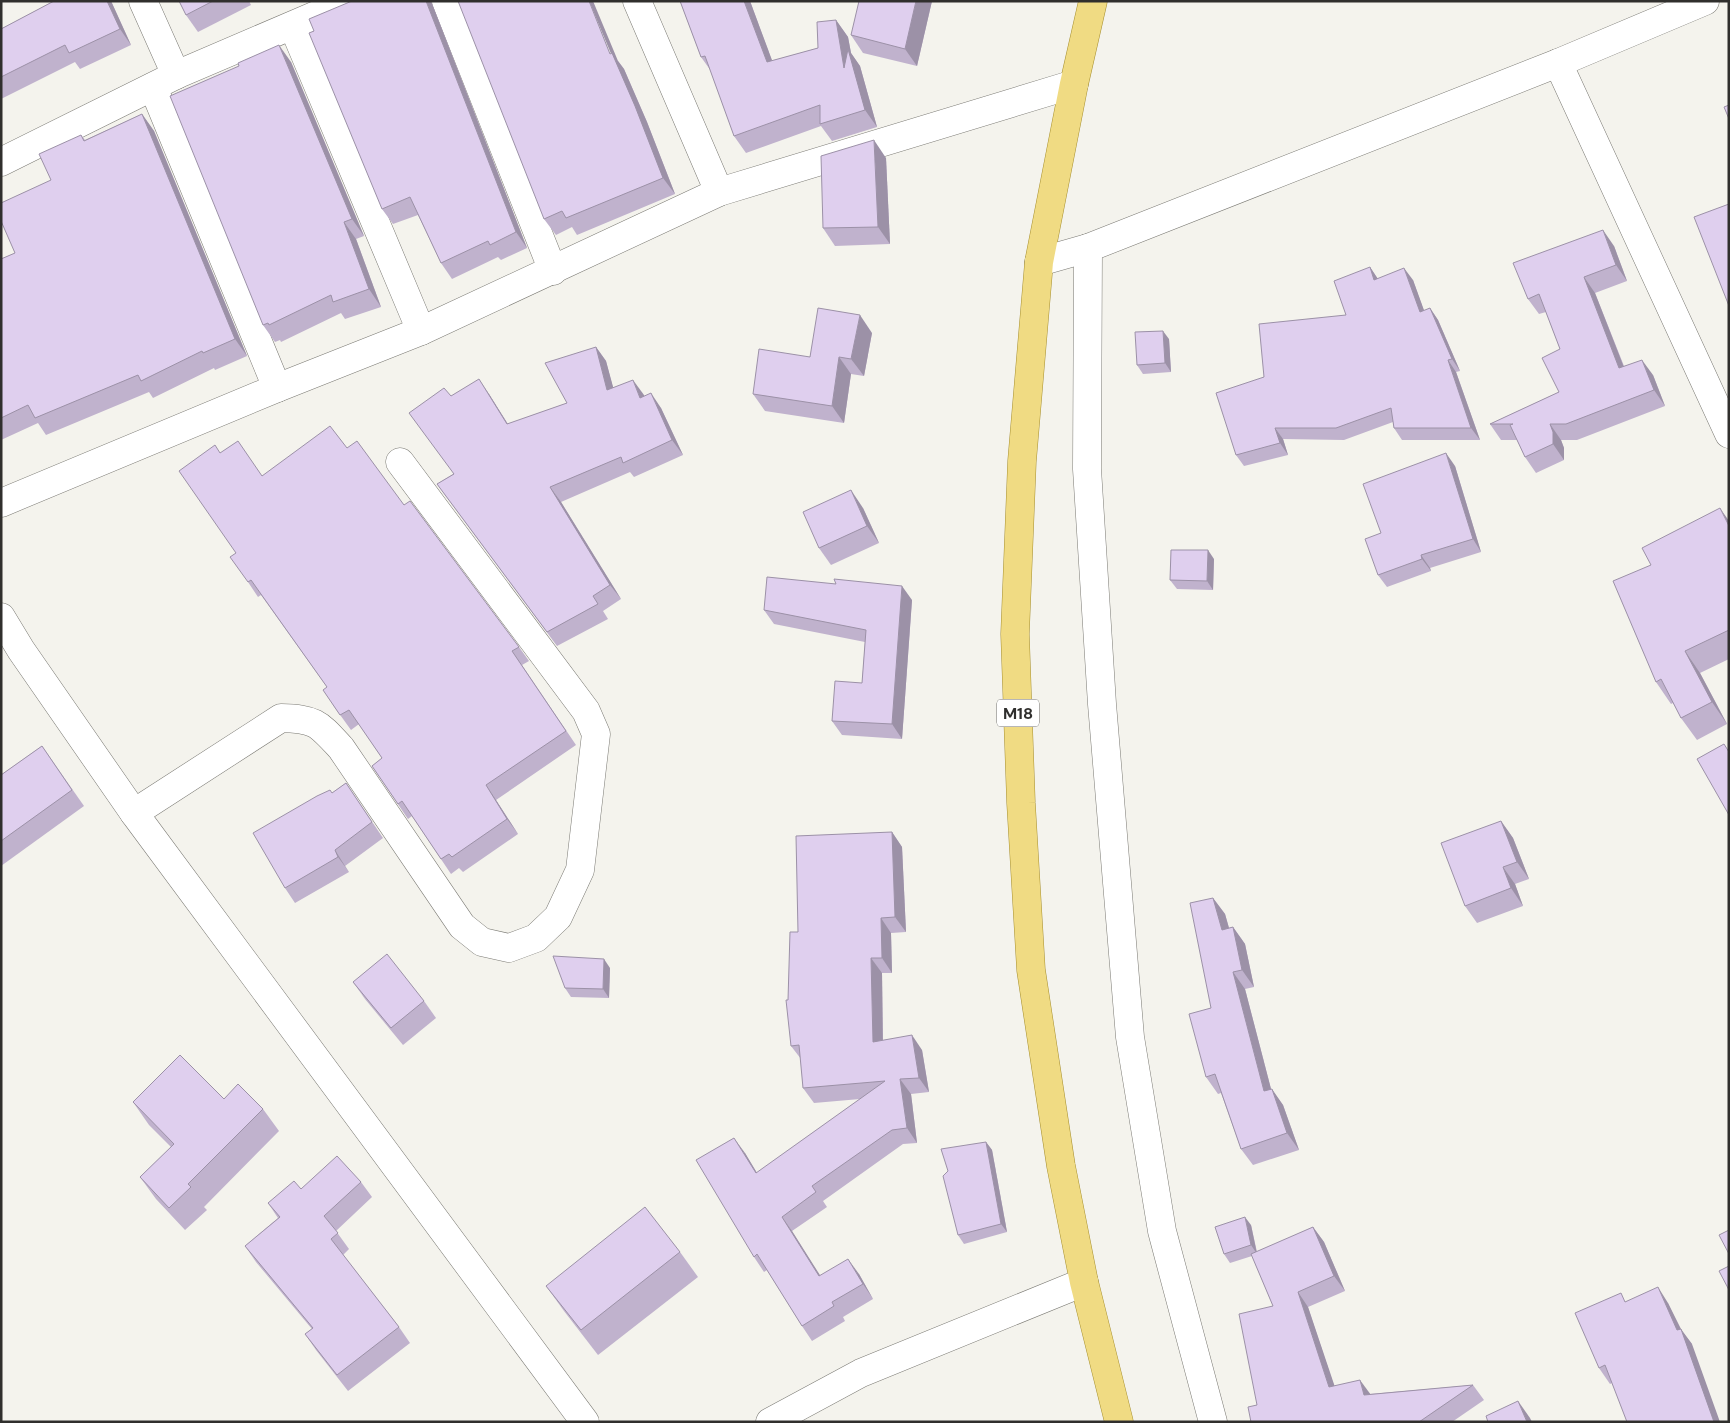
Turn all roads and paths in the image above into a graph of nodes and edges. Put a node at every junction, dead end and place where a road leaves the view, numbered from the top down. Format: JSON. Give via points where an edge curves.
{"nodes":[{"id":1,"x":143,"y":1,"type":"edge"},
{"id":2,"x":349,"y":1,"type":"edge"},
{"id":3,"x":446,"y":1,"type":"edge"},
{"id":4,"x":637,"y":1,"type":"edge"},
{"id":5,"x":1093,"y":1,"type":"edge"},
{"id":6,"x":1704,"y":1,"type":"edge"},
{"id":7,"x":293,"y":26,"type":"junction"},
{"id":8,"x":1558,"y":63,"type":"junction"},
{"id":9,"x":164,"y":81,"type":"junction"},
{"id":10,"x":1074,"y":84,"type":"junction"},
{"id":11,"x":1,"y":162,"type":"edge"},
{"id":12,"x":719,"y":192,"type":"junction"},
{"id":13,"x":1088,"y":248,"type":"junction"},
{"id":14,"x":1039,"y":262,"type":"junction"},
{"id":15,"x":553,"y":271,"type":"junction"},
{"id":16,"x":421,"y":331,"type":"junction"},
{"id":17,"x":277,"y":388,"type":"junction"},
{"id":18,"x":1728,"y":432,"type":"edge"},
{"id":19,"x":400,"y":462,"type":"dead end"},
{"id":20,"x":1,"y":503,"type":"edge"},
{"id":21,"x":1,"y":617,"type":"edge"},
{"id":22,"x":134,"y":813,"type":"junction"},
{"id":23,"x":1084,"y":1282,"type":"junction"},
{"id":24,"x":585,"y":1422,"type":"edge"},
{"id":25,"x":770,"y":1422,"type":"edge"},
{"id":26,"x":1119,"y":1422,"type":"edge"},
{"id":27,"x":1213,"y":1422,"type":"edge"}],
"edges":[{"from":1,"to":9,"type":"street"},
{"from":2,"to":7,"type":"street"},
{"from":3,"to":15,"type":"street"},
{"from":4,"to":12,"type":"street"},
{"from":5,"to":10,"type":"main road","number":"M18"},
{"from":6,"to":8,"type":"street"},
{"from":7,"to":9,"type":"street"},
{"from":7,"to":16,"type":"street"},
{"from":8,"to":13,"type":"street"},
{"from":8,"to":18,"type":"street"},
{"from":9,"to":11,"type":"street"},
{"from":9,"to":17,"type":"street"},
{"from":10,"to":12,"type":"street"},
{"from":10,"to":14,"type":"main road","number":"M18"},
{"from":12,"to":15,"type":"street"},
{"from":13,"to":14,"type":"street"},
{"from":13,"to":27,"type":"street","via":[[1087,469],[1102,704],[1130,1036],[1162,1231]]},
{"from":14,"to":23,"type":"main road","number":"M18","via":[[1022,461],[1015,634],[1021,803],[1031,970],[1061,1166]]},
{"from":15,"to":16,"type":"street"},
{"from":16,"to":17,"type":"street"},
{"from":17,"to":20,"type":"street"},
{"from":19,"to":22,"type":"street","via":[[586,711],[596,734],[580,870],[558,917],[536,938],[508,948],[482,942],[468,931],[341,748],[321,726],[306,718],[281,718]]},
{"from":21,"to":22,"type":"street"},
{"from":22,"to":24,"type":"street"},
{"from":23,"to":25,"type":"street","via":[[861,1373]]},
{"from":23,"to":26,"type":"main road","number":"M18"}]}
